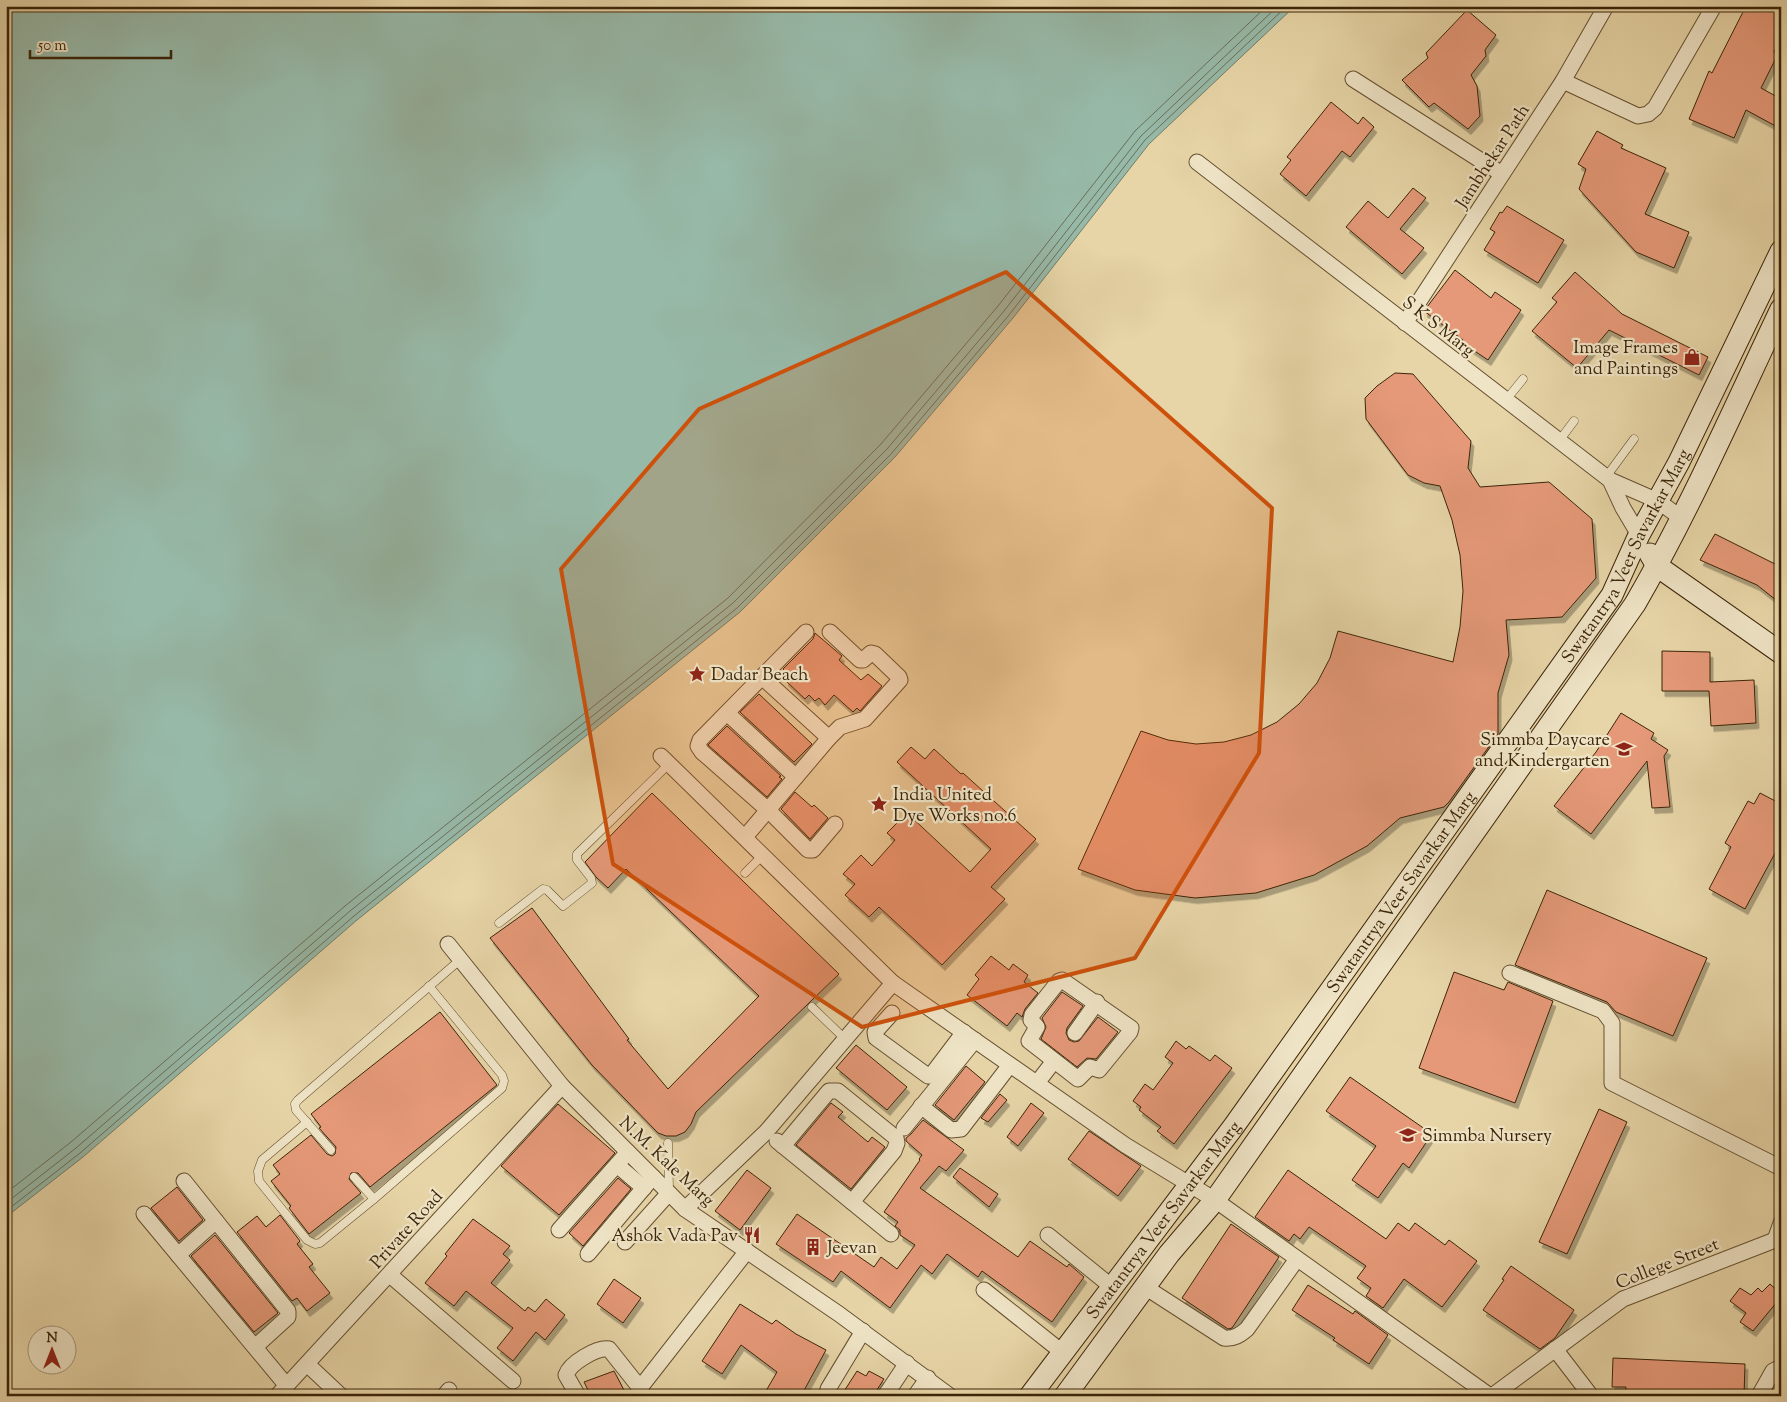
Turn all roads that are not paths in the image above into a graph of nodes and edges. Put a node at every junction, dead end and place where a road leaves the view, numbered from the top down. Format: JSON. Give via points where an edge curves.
{"nodes":[{"id":1,"x":1606,"y":6,"type":"edge"},
{"id":2,"x":1714,"y":6,"type":"edge"},
{"id":3,"x":1353,"y":79,"type":"dead end"},
{"id":4,"x":1563,"y":81,"type":"junction"},
{"id":5,"x":1197,"y":162,"type":"dead end"},
{"id":6,"x":1502,"y":174,"type":"junction"},
{"id":7,"x":1781,"y":251,"type":"edge"},
{"id":8,"x":1781,"y":309,"type":"edge"},
{"id":9,"x":1405,"y":323,"type":"junction"},
{"id":10,"x":1777,"y":336,"type":"edge"},
{"id":11,"x":1523,"y":379,"type":"dead end"},
{"id":12,"x":1506,"y":400,"type":"junction"},
{"id":13,"x":1574,"y":421,"type":"dead end"},
{"id":14,"x":1634,"y":439,"type":"dead end"},
{"id":15,"x":1559,"y":442,"type":"junction"},
{"id":16,"x":1608,"y":479,"type":"junction"},
{"id":17,"x":1658,"y":501,"type":"junction"},
{"id":18,"x":1682,"y":518,"type":"junction"},
{"id":19,"x":1639,"y":535,"type":"junction"},
{"id":20,"x":1657,"y":566,"type":"junction"},
{"id":21,"x":806,"y":632,"type":"dead end"},
{"id":22,"x":830,"y":632,"type":"dead end"},
{"id":23,"x":1781,"y":653,"type":"edge"},
{"id":24,"x":762,"y":677,"type":"junction"},
{"id":25,"x":727,"y":713,"type":"junction"},
{"id":26,"x":829,"y":738,"type":"junction"},
{"id":27,"x":665,"y":760,"type":"joint"},
{"id":28,"x":796,"y":777,"type":"junction"},
{"id":29,"x":768,"y":810,"type":"junction"},
{"id":30,"x":835,"y":824,"type":"dead end"},
{"id":31,"x":745,"y":837,"type":"junction"},
{"id":32,"x":763,"y":855,"type":"junction"},
{"id":33,"x":745,"y":872,"type":"dead end"},
{"id":34,"x":499,"y":923,"type":"dead end"},
{"id":35,"x":448,"y":944,"type":"dead end"},
{"id":36,"x":460,"y":959,"type":"junction"},
{"id":37,"x":1510,"y":973,"type":"dead end"},
{"id":38,"x":893,"y":983,"type":"junction"},
{"id":39,"x":429,"y":986,"type":"junction"},
{"id":40,"x":1097,"y":1002,"type":"junction"},
{"id":41,"x":812,"y":1007,"type":"dead end"},
{"id":42,"x":892,"y":1013,"type":"dead end"},
{"id":43,"x":1075,"y":1033,"type":"dead end"},
{"id":44,"x":969,"y":1036,"type":"junction"},
{"id":45,"x":845,"y":1039,"type":"junction"},
{"id":46,"x":1054,"y":1061,"type":"junction"},
{"id":47,"x":1010,"y":1065,"type":"junction"},
{"id":48,"x":1037,"y":1083,"type":"junction"},
{"id":49,"x":562,"y":1086,"type":"junction"},
{"id":50,"x":921,"y":1106,"type":"junction"},
{"id":51,"x":307,"y":1122,"type":"junction"},
{"id":52,"x":904,"y":1128,"type":"dead end"},
{"id":53,"x":766,"y":1132,"type":"junction"},
{"id":54,"x":668,"y":1143,"type":"dead end"},
{"id":55,"x":783,"y":1146,"type":"junction"},
{"id":56,"x":331,"y":1150,"type":"dead end"},
{"id":57,"x":628,"y":1152,"type":"junction"},
{"id":58,"x":617,"y":1165,"type":"junction"},
{"id":59,"x":1781,"y":1168,"type":"edge"},
{"id":60,"x":354,"y":1177,"type":"dead end"},
{"id":61,"x":184,"y":1181,"type":"dead end"},
{"id":62,"x":648,"y":1183,"type":"junction"},
{"id":63,"x":1189,"y":1186,"type":"junction"},
{"id":64,"x":669,"y":1193,"type":"junction"},
{"id":65,"x":374,"y":1199,"type":"junction"},
{"id":66,"x":1215,"y":1200,"type":"junction"},
{"id":67,"x":852,"y":1202,"type":"junction"},
{"id":68,"x":685,"y":1209,"type":"junction"},
{"id":69,"x":144,"y":1214,"type":"dead end"},
{"id":70,"x":216,"y":1221,"type":"junction"},
{"id":71,"x":1781,"y":1223,"type":"edge"},
{"id":72,"x":559,"y":1230,"type":"dead end"},
{"id":73,"x":891,"y":1234,"type":"dead end"},
{"id":74,"x":1048,"y":1235,"type":"dead end"},
{"id":75,"x":625,"y":1242,"type":"dead end"},
{"id":76,"x":1778,"y":1243,"type":"edge"},
{"id":77,"x":747,"y":1251,"type":"junction"},
{"id":78,"x":588,"y":1254,"type":"dead end"},
{"id":79,"x":178,"y":1255,"type":"junction"},
{"id":80,"x":1297,"y":1258,"type":"junction"},
{"id":81,"x":390,"y":1275,"type":"junction"},
{"id":82,"x":1112,"y":1287,"type":"junction"},
{"id":83,"x":1145,"y":1287,"type":"junction"},
{"id":84,"x":984,"y":1290,"type":"dead end"},
{"id":85,"x":863,"y":1331,"type":"junction"},
{"id":86,"x":255,"y":1347,"type":"junction"},
{"id":87,"x":1555,"y":1349,"type":"junction"},
{"id":88,"x":1062,"y":1352,"type":"junction"},
{"id":89,"x":907,"y":1363,"type":"junction"},
{"id":90,"x":307,"y":1364,"type":"junction"},
{"id":91,"x":1781,"y":1367,"type":"edge"},
{"id":92,"x":928,"y":1378,"type":"junction"},
{"id":93,"x":513,"y":1382,"type":"dead end"},
{"id":94,"x":828,"y":1389,"type":"dead end"},
{"id":95,"x":282,"y":1391,"type":"edge"},
{"id":96,"x":641,"y":1392,"type":"edge"},
{"id":97,"x":341,"y":1396,"type":"edge"},
{"id":98,"x":578,"y":1396,"type":"edge"},
{"id":99,"x":886,"y":1396,"type":"edge"},
{"id":100,"x":915,"y":1396,"type":"edge"},
{"id":101,"x":950,"y":1396,"type":"edge"},
{"id":102,"x":1030,"y":1396,"type":"edge"},
{"id":103,"x":1065,"y":1396,"type":"edge"},
{"id":104,"x":1491,"y":1396,"type":"edge"},
{"id":105,"x":1591,"y":1396,"type":"edge"},
{"id":106,"x":1759,"y":1396,"type":"edge"}],
"edges":[{"from":1,"to":4,"type":"street","name":"Jambhekar Path"},
{"from":2,"to":4,"type":"street","via":[[1655,108],[1648,114],[1638,116]]},
{"from":3,"to":6,"type":"street"},
{"from":4,"to":6,"type":"street","name":"Jambhekar Path"},
{"from":5,"to":9,"type":"street","name":"S K S Marg"},
{"from":6,"to":9,"type":"street","name":"Jambhekar Path"},
{"from":7,"to":17,"type":"main road","name":"Swatantrya Veer Savarkar Marg"},
{"from":8,"to":10,"type":"main road","name":"Swatantrya Veer Savarkar Marg"},
{"from":9,"to":12,"type":"street","name":"S K S Marg"},
{"from":10,"to":18,"type":"main road","name":"Swatantrya Veer Savarkar Marg","via":[[1728,420]]},
{"from":11,"to":12,"type":"lane"},
{"from":12,"to":15,"type":"street","name":"S K S Marg"},
{"from":13,"to":15,"type":"lane"},
{"from":14,"to":16,"type":"lane"},
{"from":15,"to":16,"type":"street","name":"S K S Marg"},
{"from":16,"to":17,"type":"street"},
{"from":16,"to":19,"type":"street","name":"S K S Marg"},
{"from":17,"to":18,"type":"street"},
{"from":17,"to":19,"type":"main road","name":"Swatantrya Veer Savarkar Marg"},
{"from":18,"to":20,"type":"main road","name":"Swatantrya Veer Savarkar Marg"},
{"from":19,"to":20,"type":"main road"},
{"from":19,"to":63,"type":"main road","name":"Swatantrya Veer Savarkar Marg","via":[[1612,595]]},
{"from":20,"to":23,"type":"main road"},
{"from":20,"to":66,"type":"main road","name":"Swatantrya Veer Savarkar Marg","via":[[1635,604]]},
{"from":21,"to":24,"type":"street"},
{"from":22,"to":26,"type":"street","via":[[860,660],[875,654],[900,680],[865,719],[840,727]]},
{"from":24,"to":25,"type":"street"},
{"from":24,"to":26,"type":"street"},
{"from":25,"to":28,"type":"street"},
{"from":25,"to":29,"type":"street","via":[[698,742],[699,748]]},
{"from":26,"to":28,"type":"street"},
{"from":27,"to":31,"type":"street"},
{"from":27,"to":34,"type":"lane","via":[[578,854],[577,860],[592,878],[592,883],[564,906],[543,889]]},
{"from":28,"to":29,"type":"street"},
{"from":29,"to":30,"type":"street","via":[[810,851]]},
{"from":29,"to":31,"type":"street"},
{"from":31,"to":32,"type":"street"},
{"from":32,"to":33,"type":"lane"},
{"from":32,"to":38,"type":"street"},
{"from":35,"to":36,"type":"street","name":"N.M. Kale Marg"},
{"from":36,"to":39,"type":"lane"},
{"from":36,"to":49,"type":"street","name":"N.M. Kale Marg"},
{"from":37,"to":59,"type":"street","via":[[1603,1011],[1612,1023],[1612,1083]]},
{"from":38,"to":44,"type":"street"},
{"from":38,"to":45,"type":"street"},
{"from":39,"to":51,"type":"lane","via":[[298,1100],[296,1110]]},
{"from":39,"to":65,"type":"lane","via":[[502,1075],[504,1082],[502,1088]]},
{"from":40,"to":43,"type":"street"},
{"from":40,"to":46,"type":"street","via":[[1062,980],[1032,1016],[1031,1020],[1037,1027],[1029,1041]]},
{"from":40,"to":46,"type":"street","via":[[1130,1026],[1130,1032],[1099,1070],[1090,1067],[1080,1079]]},
{"from":41,"to":45,"type":"lane"},
{"from":42,"to":44,"type":"street","via":[[875,1032],[876,1038],[928,1076]]},
{"from":44,"to":47,"type":"street"},
{"from":44,"to":50,"type":"street"},
{"from":45,"to":53,"type":"street"},
{"from":46,"to":48,"type":"street"},
{"from":47,"to":48,"type":"street"},
{"from":47,"to":50,"type":"street","via":[[961,1129],[951,1130]]},
{"from":48,"to":63,"type":"street"},
{"from":49,"to":57,"type":"street","name":"N.M. Kale Marg"},
{"from":49,"to":81,"type":"street","name":"Private Road"},
{"from":50,"to":52,"type":"street"},
{"from":51,"to":56,"type":"lane"},
{"from":51,"to":65,"type":"lane","via":[[262,1160],[258,1171],[259,1181],[307,1240],[320,1243]]},
{"from":53,"to":55,"type":"street"},
{"from":53,"to":68,"type":"street"},
{"from":54,"to":64,"type":"lane"},
{"from":55,"to":67,"type":"street"},
{"from":55,"to":67,"type":"street","via":[[832,1090],[896,1138],[894,1151]]},
{"from":57,"to":58,"type":"street"},
{"from":57,"to":62,"type":"street","name":"N.M. Kale Marg"},
{"from":58,"to":62,"type":"street"},
{"from":58,"to":72,"type":"street"},
{"from":60,"to":65,"type":"lane"},
{"from":61,"to":70,"type":"street"},
{"from":62,"to":64,"type":"street","name":"N.M. Kale Marg"},
{"from":62,"to":78,"type":"street"},
{"from":63,"to":66,"type":"street"},
{"from":63,"to":82,"type":"main road","name":"Swatantrya Veer Savarkar Marg"},
{"from":64,"to":68,"type":"street","name":"N.M. Kale Marg"},
{"from":64,"to":75,"type":"street"},
{"from":66,"to":80,"type":"street"},
{"from":66,"to":83,"type":"main road","name":"Swatantrya Veer Savarkar Marg"},
{"from":67,"to":73,"type":"street"},
{"from":68,"to":77,"type":"street","name":"N.M. Kale Marg"},
{"from":69,"to":79,"type":"street"},
{"from":70,"to":79,"type":"street"},
{"from":70,"to":86,"type":"street","via":[[288,1311],[288,1317]]},
{"from":71,"to":76,"type":"street","name":"College Street"},
{"from":74,"to":82,"type":"street"},
{"from":76,"to":87,"type":"street","name":"College Street","via":[[1624,1299]]},
{"from":77,"to":85,"type":"street","name":"N.M. Kale Marg"},
{"from":77,"to":96,"type":"street"},
{"from":79,"to":86,"type":"street"},
{"from":80,"to":83,"type":"street","via":[[1248,1329],[1231,1339],[1224,1338]]},
{"from":80,"to":104,"type":"street"},
{"from":81,"to":90,"type":"street","name":"Private Road"},
{"from":81,"to":93,"type":"street"},
{"from":82,"to":88,"type":"main road","name":"Swatantrya Veer Savarkar Marg"},
{"from":83,"to":103,"type":"main road","name":"Swatantrya Veer Savarkar Marg"},
{"from":84,"to":88,"type":"street"},
{"from":85,"to":89,"type":"street","name":"N.M. Kale Marg"},
{"from":85,"to":94,"type":"street","via":[[846,1366]]},
{"from":86,"to":95,"type":"street"},
{"from":87,"to":104,"type":"street","name":"College Street"},
{"from":87,"to":105,"type":"street"},
{"from":88,"to":102,"type":"main road","name":"Swatantrya Veer Savarkar Marg"},
{"from":89,"to":92,"type":"street","name":"N.M. Kale Marg"},
{"from":89,"to":99,"type":"street"},
{"from":90,"to":95,"type":"street","name":"Private Road"},
{"from":90,"to":97,"type":"street"},
{"from":91,"to":106,"type":"street","via":[[1772,1372]]},
{"from":92,"to":100,"type":"street"},
{"from":92,"to":101,"type":"street","name":"N.M. Kale Marg"},
{"from":96,"to":98,"type":"street","via":[[609,1349],[604,1348],[595,1350],[568,1369],[566,1375]]}]}
